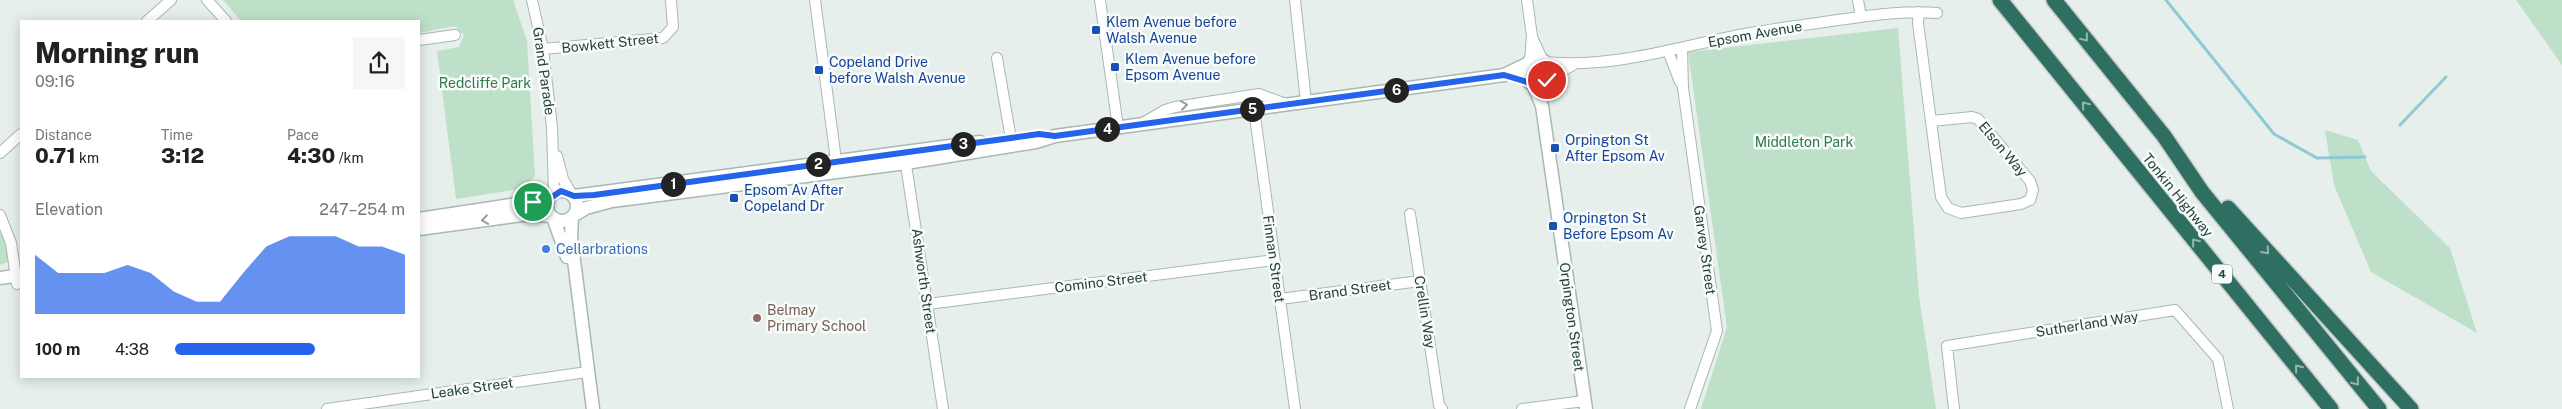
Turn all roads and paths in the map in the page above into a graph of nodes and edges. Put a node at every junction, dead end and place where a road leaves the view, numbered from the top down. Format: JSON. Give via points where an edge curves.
{"nodes":[{"id":1,"x":171,"y":0,"type":"edge"},
{"id":2,"x":207,"y":0,"type":"edge"},
{"id":3,"x":532,"y":0,"type":"edge"},
{"id":4,"x":671,"y":0,"type":"edge"},
{"id":5,"x":815,"y":0,"type":"edge"},
{"id":6,"x":1100,"y":0,"type":"edge"},
{"id":7,"x":1295,"y":0,"type":"edge"},
{"id":8,"x":1527,"y":0,"type":"edge"},
{"id":9,"x":1858,"y":0,"type":"edge"},
{"id":10,"x":2000,"y":0,"type":"edge"},
{"id":11,"x":2054,"y":0,"type":"edge"},
{"id":12,"x":1919,"y":12,"type":"junction"},
{"id":13,"x":1937,"y":13,"type":"dead end"},
{"id":14,"x":1861,"y":17,"type":"junction"},
{"id":15,"x":148,"y":20,"type":"edge"},
{"id":16,"x":225,"y":20,"type":"edge"},
{"id":17,"x":455,"y":36,"type":"dead end"},
{"id":18,"x":420,"y":40,"type":"edge"},
{"id":19,"x":1682,"y":48,"type":"junction"},
{"id":20,"x":544,"y":49,"type":"junction"},
{"id":21,"x":1668,"y":51,"type":"junction"},
{"id":22,"x":997,"y":58,"type":"dead end"},
{"id":23,"x":1536,"y":62,"type":"junction"},
{"id":24,"x":1573,"y":65,"type":"junction"},
{"id":25,"x":1504,"y":75,"type":"junction"},
{"id":26,"x":1539,"y":81,"type":"junction"},
{"id":27,"x":1683,"y":88,"type":"junction"},
{"id":28,"x":1306,"y":102,"type":"junction"},
{"id":29,"x":1286,"y":104,"type":"junction"},
{"id":30,"x":1254,"y":109,"type":"junction"},
{"id":31,"x":1932,"y":121,"type":"junction"},
{"id":32,"x":1140,"y":124,"type":"junction"},
{"id":33,"x":1118,"y":128,"type":"junction"},
{"id":34,"x":20,"y":135,"type":"edge"},
{"id":35,"x":2164,"y":136,"type":"junction"},
{"id":36,"x":1011,"y":141,"type":"junction"},
{"id":37,"x":554,"y":143,"type":"junction"},
{"id":38,"x":0,"y":153,"type":"edge"},
{"id":39,"x":905,"y":158,"type":"junction"},
{"id":40,"x":837,"y":166,"type":"junction"},
{"id":41,"x":573,"y":195,"type":"junction"},
{"id":42,"x":551,"y":196,"type":"junction"},
{"id":43,"x":1410,"y":214,"type":"dead end"},
{"id":44,"x":0,"y":215,"type":"edge"},
{"id":45,"x":574,"y":216,"type":"junction"},
{"id":46,"x":552,"y":218,"type":"junction"},
{"id":47,"x":420,"y":219,"type":"edge"},
{"id":48,"x":420,"y":229,"type":"edge"},
{"id":49,"x":1274,"y":260,"type":"junction"},
{"id":50,"x":0,"y":278,"type":"edge"},
{"id":51,"x":19,"y":280,"type":"edge"},
{"id":52,"x":1420,"y":280,"type":"junction"},
{"id":53,"x":0,"y":286,"type":"edge"},
{"id":54,"x":1280,"y":299,"type":"junction"},
{"id":55,"x":928,"y":304,"type":"junction"},
{"id":56,"x":586,"y":368,"type":"junction"},
{"id":57,"x":1585,"y":405,"type":"edge"},
{"id":58,"x":2330,"y":408,"type":"edge"},
{"id":59,"x":327,"y":409,"type":"edge"},
{"id":60,"x":593,"y":409,"type":"edge"},
{"id":61,"x":943,"y":409,"type":"edge"},
{"id":62,"x":1295,"y":409,"type":"edge"},
{"id":63,"x":1442,"y":409,"type":"edge"},
{"id":64,"x":1522,"y":409,"type":"edge"},
{"id":65,"x":1690,"y":409,"type":"edge"},
{"id":66,"x":1954,"y":409,"type":"edge"},
{"id":67,"x":2228,"y":409,"type":"edge"},
{"id":68,"x":2379,"y":409,"type":"edge"},
{"id":69,"x":2411,"y":409,"type":"edge"}],
"edges":[{"from":1,"to":15,"type":"street"},
{"from":2,"to":16,"type":"street"},
{"from":3,"to":20,"type":"street","name":"Grand Parade"},
{"from":4,"to":20,"type":"street","name":"Bowkett Street","via":[[673,27],[664,38]]},
{"from":5,"to":40,"type":"street"},
{"from":6,"to":33,"type":"street"},
{"from":7,"to":28,"type":"street"},
{"from":8,"to":23,"type":"street"},
{"from":9,"to":14,"type":"street"},
{"from":58,"to":10,"type":"highway","name":"Tonkin Highway","number":"4","one_way":true},
{"from":11,"to":35,"type":"highway","name":"Tonkin Highway","one_way":true},
{"from":12,"to":13,"type":"street","name":"Epsom Avenue"},
{"from":12,"to":14,"type":"street","name":"Epsom Avenue"},
{"from":12,"to":31,"type":"street","name":"Elson Way"},
{"from":14,"to":19,"type":"street","name":"Epsom Avenue","via":[[1745,34]]},
{"from":17,"to":18,"type":"street"},
{"from":19,"to":21,"type":"street","name":"Epsom Avenue"},
{"from":19,"to":27,"type":"street","name":"Garvey Street"},
{"from":20,"to":37,"type":"street","name":"Grand Parade"},
{"from":21,"to":24,"type":"street","name":"Epsom Avenue"},
{"from":21,"to":27,"type":"street","name":"Garvey Street"},
{"from":22,"to":36,"type":"street"},
{"from":23,"to":24,"type":"street","name":"Epsom Avenue"},
{"from":23,"to":25,"type":"street"},
{"from":23,"to":26,"type":"street","via":[[1550,70]]},
{"from":23,"to":26,"type":"street","via":[[1524,72]]},
{"from":24,"to":26,"type":"street","name":"Epsom Avenue"},
{"from":25,"to":26,"type":"street"},
{"from":25,"to":28,"type":"street"},
{"from":26,"to":57,"type":"street","name":"Orpington Street"},
{"from":27,"to":65,"type":"street","name":"Garvey Street","via":[[1716,331]]},
{"from":28,"to":29,"type":"street"},
{"from":29,"to":30,"type":"street"},
{"from":32,"to":29,"type":"street","one_way":true,"via":[[1175,106],[1265,95]]},
{"from":30,"to":32,"type":"street"},
{"from":30,"to":49,"type":"street","name":"Finnan Street"},
{"from":31,"to":31,"type":"street","name":"Elson Way","via":[[1941,197],[1948,208],[1961,213],[2030,200],[2033,190],[2030,181],[1978,119]]},
{"from":32,"to":33,"type":"street"},
{"from":33,"to":36,"type":"street","via":[[1055,136],[1039,134]]},
{"from":34,"to":38,"type":"street"},
{"from":35,"to":68,"type":"highway","name":"Tonkin Highway","one_way":true,"via":[[2202,192]]},
{"from":35,"to":69,"type":"highway","one_way":true},
{"from":36,"to":39,"type":"street"},
{"from":37,"to":41,"type":"street","name":"Grand Parade","via":[[563,179]]},
{"from":37,"to":42,"type":"street","name":"Grand Parade"},
{"from":39,"to":40,"type":"street"},
{"from":39,"to":55,"type":"street","name":"Ashworth Street"},
{"from":40,"to":41,"type":"street"},
{"from":40,"to":45,"type":"street","via":[[612,201],[586,208]]},
{"from":41,"to":42,"type":"street","via":[[564,191]]},
{"from":41,"to":45,"type":"street","via":[[578,203]]},
{"from":42,"to":46,"type":"street","via":[[547,208]]},
{"from":42,"to":47,"type":"street"},
{"from":43,"to":52,"type":"street","name":"Crellin Way"},
{"from":44,"to":51,"type":"street","via":[[11,243]]},
{"from":45,"to":46,"type":"street","via":[[564,222]]},
{"from":45,"to":56,"type":"street","via":[[571,237],[585,331]]},
{"from":46,"to":48,"type":"street","one_way":true,"via":[[529,214]]},
{"from":46,"to":56,"type":"street","via":[[566,248],[577,332]]},
{"from":49,"to":54,"type":"street","name":"Finnan Street"},
{"from":49,"to":55,"type":"street","name":"Comino Street"},
{"from":50,"to":51,"type":"street"},
{"from":51,"to":53,"type":"street"},
{"from":52,"to":54,"type":"street","name":"Brand Street"},
{"from":52,"to":63,"type":"street","name":"Crellin Way"},
{"from":54,"to":62,"type":"street","name":"Finnan Street"},
{"from":55,"to":61,"type":"street","name":"Ashworth Street"},
{"from":56,"to":59,"type":"street","name":"Leake Street"},
{"from":56,"to":60,"type":"street"},
{"from":57,"to":64,"type":"street"},
{"from":66,"to":67,"type":"street","name":"Sutherland Way","via":[[1947,346],[2175,310],[2218,359]]}]}
